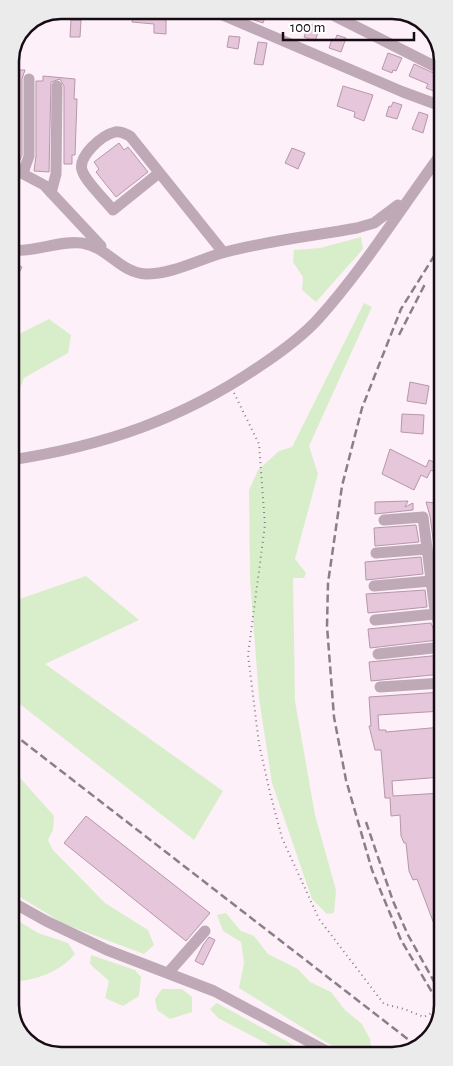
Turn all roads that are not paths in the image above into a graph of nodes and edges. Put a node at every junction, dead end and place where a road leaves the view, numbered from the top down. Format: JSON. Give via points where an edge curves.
{"nodes":[{"id":1,"x":232,"y":19,"type":"edge"},
{"id":2,"x":341,"y":19,"type":"edge"},
{"id":3,"x":434,"y":65,"type":"edge"},
{"id":4,"x":29,"y":79,"type":"dead end"},
{"id":5,"x":57,"y":86,"type":"dead end"},
{"id":6,"x":434,"y":103,"type":"edge"},
{"id":7,"x":434,"y":163,"type":"edge"},
{"id":8,"x":19,"y":171,"type":"edge"},
{"id":9,"x":23,"y":173,"type":"junction"},
{"id":10,"x":159,"y":173,"type":"junction"},
{"id":11,"x":412,"y":192,"type":"junction"},
{"id":12,"x":51,"y":193,"type":"junction"},
{"id":13,"x":19,"y":249,"type":"edge"},
{"id":14,"x":224,"y":252,"type":"junction"},
{"id":15,"x":108,"y":253,"type":"junction"},
{"id":16,"x":19,"y":459,"type":"edge"},
{"id":17,"x":384,"y":520,"type":"dead end"},
{"id":18,"x":427,"y":549,"type":"junction"},
{"id":19,"x":376,"y":553,"type":"dead end"},
{"id":20,"x":431,"y":581,"type":"junction"},
{"id":21,"x":374,"y":586,"type":"dead end"},
{"id":22,"x":434,"y":606,"type":"edge"},
{"id":23,"x":434,"y":614,"type":"edge"},
{"id":24,"x":375,"y":620,"type":"dead end"},
{"id":25,"x":434,"y":648,"type":"edge"},
{"id":26,"x":378,"y":654,"type":"dead end"},
{"id":27,"x":434,"y":684,"type":"edge"},
{"id":28,"x":380,"y":687,"type":"dead end"},
{"id":29,"x":19,"y":906,"type":"edge"},
{"id":30,"x":205,"y":931,"type":"dead end"},
{"id":31,"x":168,"y":973,"type":"junction"},
{"id":32,"x":319,"y":1047,"type":"edge"}],
"edges":[{"from":1,"to":6,"type":"street"},
{"from":2,"to":3,"type":"street"},
{"from":4,"to":9,"type":"street","via":[[29,156]]},
{"from":5,"to":12,"type":"street","via":[[56,174]]},
{"from":7,"to":11,"type":"street"},
{"from":8,"to":9,"type":"street"},
{"from":9,"to":12,"type":"street"},
{"from":10,"to":10,"type":"street","via":[[130,136],[121,132],[108,135],[82,159],[86,177],[113,210]]},
{"from":10,"to":14,"type":"street"},
{"from":11,"to":14,"type":"street","via":[[374,223]]},
{"from":11,"to":16,"type":"street","via":[[319,318],[289,347],[231,386],[182,412],[139,429],[66,450]]},
{"from":12,"to":15,"type":"street"},
{"from":13,"to":15,"type":"street","via":[[82,243]]},
{"from":14,"to":15,"type":"street","via":[[162,272],[145,274],[133,272]]},
{"from":17,"to":18,"type":"street","via":[[423,517]]},
{"from":18,"to":19,"type":"street"},
{"from":18,"to":20,"type":"street"},
{"from":20,"to":21,"type":"street"},
{"from":20,"to":22,"type":"street"},
{"from":23,"to":24,"type":"street"},
{"from":25,"to":26,"type":"street"},
{"from":27,"to":28,"type":"street"},
{"from":29,"to":31,"type":"street","via":[[99,946]]},
{"from":30,"to":31,"type":"street"},
{"from":31,"to":32,"type":"street","via":[[214,991]]}]}
